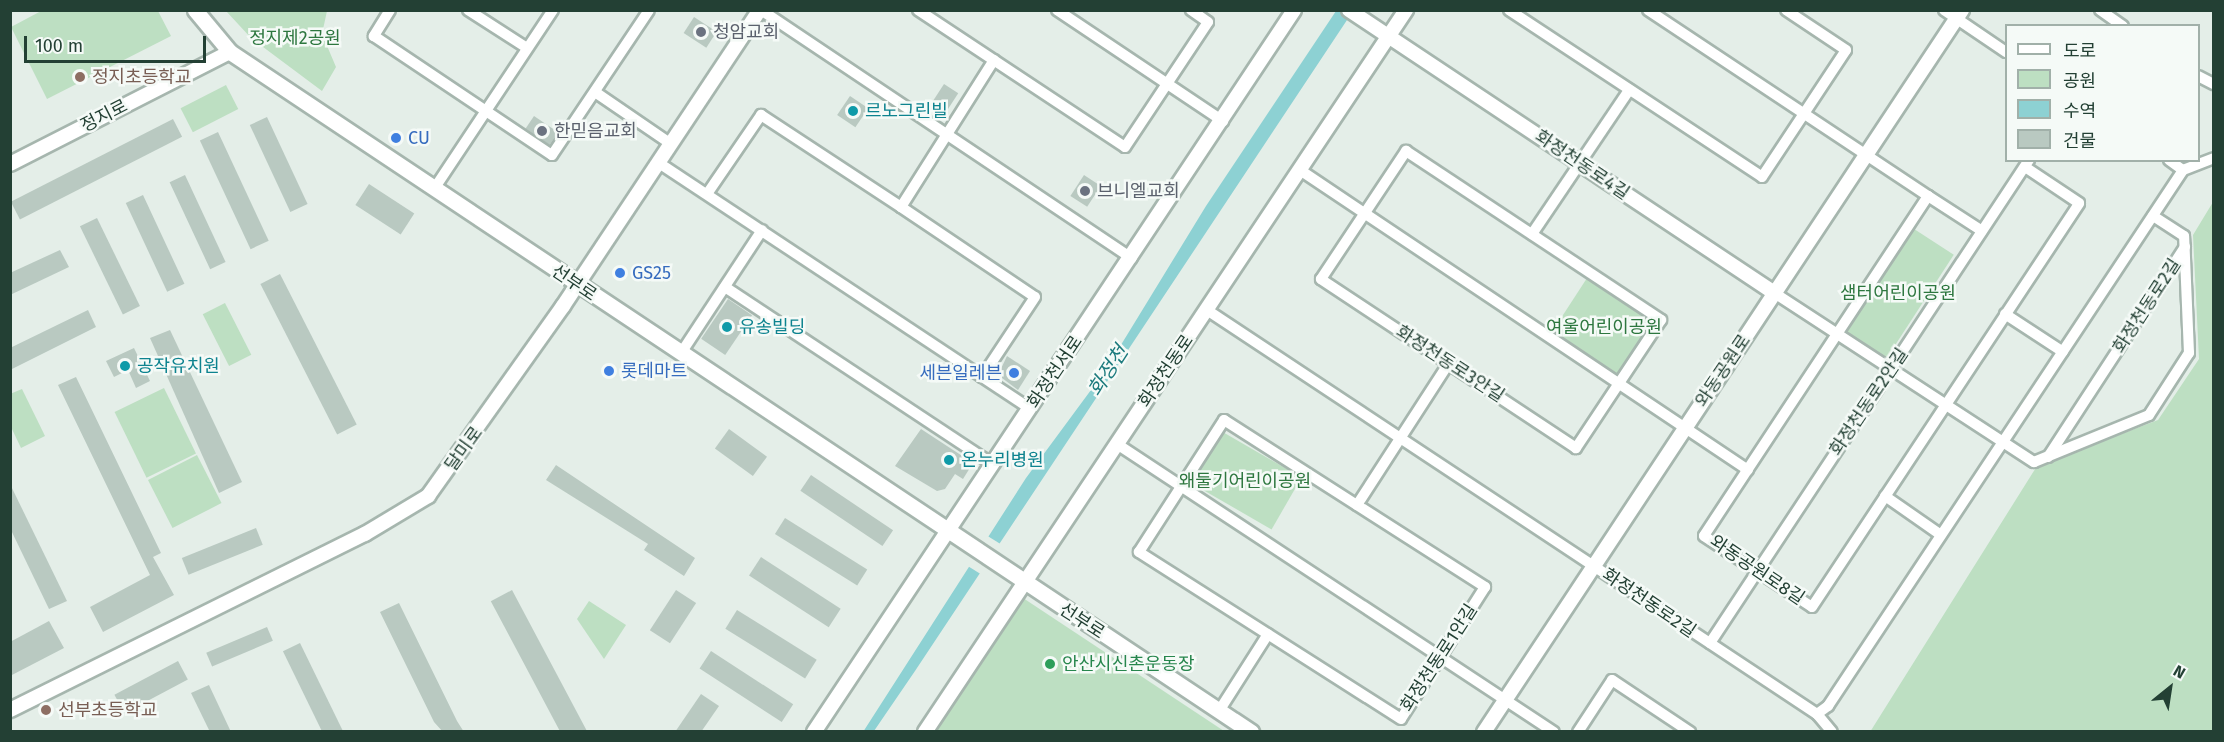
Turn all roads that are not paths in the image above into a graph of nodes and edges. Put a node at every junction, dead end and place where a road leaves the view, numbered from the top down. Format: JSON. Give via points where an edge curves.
{"nodes":[{"id":1,"x":195,"y":10,"type":"edge"},
{"id":2,"x":390,"y":10,"type":"edge"},
{"id":3,"x":468,"y":10,"type":"edge"},
{"id":4,"x":553,"y":10,"type":"edge"},
{"id":5,"x":649,"y":10,"type":"edge"},
{"id":6,"x":760,"y":10,"type":"edge"},
{"id":7,"x":918,"y":10,"type":"edge"},
{"id":8,"x":1057,"y":10,"type":"edge"},
{"id":9,"x":1191,"y":10,"type":"edge"},
{"id":10,"x":1294,"y":10,"type":"edge"},
{"id":11,"x":1349,"y":10,"type":"edge"},
{"id":12,"x":1406,"y":10,"type":"edge"},
{"id":13,"x":1509,"y":10,"type":"edge"},
{"id":14,"x":1648,"y":10,"type":"edge"},
{"id":15,"x":1786,"y":10,"type":"edge"},
{"id":16,"x":1944,"y":10,"type":"edge"},
{"id":17,"x":2100,"y":10,"type":"edge"},
{"id":18,"x":1960,"y":15,"type":"edge"},
{"id":19,"x":2120,"y":24,"type":"edge"},
{"id":20,"x":1388,"y":37,"type":"junction"},
{"id":21,"x":527,"y":48,"type":"junction"},
{"id":22,"x":2005,"y":50,"type":"edge"},
{"id":23,"x":230,"y":52,"type":"junction"},
{"id":24,"x":994,"y":60,"type":"junction"},
{"id":25,"x":2200,"y":77,"type":"edge"},
{"id":26,"x":1167,"y":84,"type":"junction"},
{"id":27,"x":2214,"y":84,"type":"edge"},
{"id":28,"x":1629,"y":90,"type":"junction"},
{"id":29,"x":595,"y":92,"type":"junction"},
{"id":30,"x":486,"y":111,"type":"junction"},
{"id":31,"x":1803,"y":114,"type":"junction"},
{"id":32,"x":1223,"y":121,"type":"junction"},
{"id":33,"x":946,"y":134,"type":"junction"},
{"id":34,"x":671,"y":144,"type":"junction"},
{"id":35,"x":1866,"y":155,"type":"junction"},
{"id":36,"x":2214,"y":159,"type":"edge"},
{"id":37,"x":2172,"y":162,"type":"edge"},
{"id":38,"x":659,"y":163,"type":"junction"},
{"id":39,"x":10,"y":164,"type":"edge"},
{"id":40,"x":1579,"y":164,"type":"junction"},
{"id":41,"x":2027,"y":164,"type":"edge"},
{"id":42,"x":1300,"y":170,"type":"junction"},
{"id":43,"x":2183,"y":170,"type":"junction"},
{"id":44,"x":434,"y":189,"type":"junction"},
{"id":45,"x":707,"y":194,"type":"junction"},
{"id":46,"x":1928,"y":196,"type":"junction"},
{"id":47,"x":901,"y":207,"type":"junction"},
{"id":48,"x":1365,"y":213,"type":"junction"},
{"id":49,"x":2152,"y":216,"type":"junction"},
{"id":50,"x":762,"y":230,"type":"junction"},
{"id":51,"x":1982,"y":231,"type":"junction"},
{"id":52,"x":1532,"y":234,"type":"junction"},
{"id":53,"x":2185,"y":246,"type":"junction"},
{"id":54,"x":1132,"y":258,"type":"junction"},
{"id":55,"x":578,"y":285,"type":"junction"},
{"id":56,"x":724,"y":287,"type":"junction"},
{"id":57,"x":1776,"y":294,"type":"junction"},
{"id":58,"x":1207,"y":310,"type":"junction"},
{"id":59,"x":2005,"y":314,"type":"junction"},
{"id":60,"x":1837,"y":334,"type":"junction"},
{"id":61,"x":2062,"y":352,"type":"junction"},
{"id":62,"x":681,"y":353,"type":"junction"},
{"id":63,"x":1449,"y":363,"type":"junction"},
{"id":64,"x":1890,"y":370,"type":"junction"},
{"id":65,"x":982,"y":377,"type":"junction"},
{"id":66,"x":1619,"y":384,"type":"junction"},
{"id":67,"x":1945,"y":406,"type":"junction"},
{"id":68,"x":1030,"y":409,"type":"junction"},
{"id":69,"x":1684,"y":428,"type":"junction"},
{"id":70,"x":1399,"y":438,"type":"junction"},
{"id":71,"x":1118,"y":444,"type":"junction"},
{"id":72,"x":2002,"y":444,"type":"junction"},
{"id":73,"x":2048,"y":457,"type":"junction"},
{"id":74,"x":991,"y":463,"type":"junction"},
{"id":75,"x":1748,"y":470,"type":"junction"},
{"id":76,"x":1182,"y":486,"type":"junction"},
{"id":77,"x":1885,"y":496,"type":"junction"},
{"id":78,"x":1357,"y":505,"type":"junction"},
{"id":79,"x":946,"y":530,"type":"junction"},
{"id":80,"x":1941,"y":535,"type":"junction"},
{"id":81,"x":1593,"y":566,"type":"junction"},
{"id":82,"x":1758,"y":570,"type":"junction"},
{"id":83,"x":1025,"y":583,"type":"junction"},
{"id":84,"x":1268,"y":634,"type":"junction"},
{"id":85,"x":1710,"y":643,"type":"junction"},
{"id":86,"x":1440,"y":657,"type":"junction"},
{"id":87,"x":1505,"y":699,"type":"junction"},
{"id":88,"x":10,"y":710,"type":"edge"},
{"id":89,"x":1219,"y":711,"type":"junction"},
{"id":90,"x":1817,"y":714,"type":"junction"},
{"id":91,"x":814,"y":732,"type":"edge"},
{"id":92,"x":925,"y":732,"type":"edge"},
{"id":93,"x":1251,"y":732,"type":"edge"},
{"id":94,"x":1484,"y":732,"type":"edge"},
{"id":95,"x":1554,"y":732,"type":"edge"},
{"id":96,"x":1578,"y":732,"type":"edge"},
{"id":97,"x":1690,"y":732,"type":"edge"},
{"id":98,"x":1832,"y":732,"type":"edge"}],
"edges":[{"from":1,"to":23,"type":"main road","name":"선부로"},
{"from":2,"to":30,"type":"street","via":[[374,36]]},
{"from":3,"to":21,"type":"street"},
{"from":4,"to":21,"type":"street"},
{"from":5,"to":29,"type":"street"},
{"from":6,"to":33,"type":"street"},
{"from":6,"to":34,"type":"street","name":"달미로"},
{"from":7,"to":24,"type":"street"},
{"from":8,"to":26,"type":"street"},
{"from":9,"to":26,"type":"street","via":[[1208,22]]},
{"from":10,"to":32,"type":"street","name":"화정천서로"},
{"from":11,"to":20,"type":"street","name":"화정천동로4길"},
{"from":12,"to":20,"type":"street","name":"화정천동로"},
{"from":13,"to":28,"type":"street"},
{"from":14,"to":31,"type":"street"},
{"from":15,"to":31,"type":"street","via":[[1846,50]]},
{"from":16,"to":18,"type":"street"},
{"from":17,"to":19,"type":"street"},
{"from":18,"to":22,"type":"street"},
{"from":18,"to":35,"type":"street","name":"와동공원로"},
{"from":20,"to":40,"type":"street","name":"화정천동로4길"},
{"from":20,"to":42,"type":"street","name":"화정천동로"},
{"from":21,"to":30,"type":"street"},
{"from":23,"to":39,"type":"street","name":"정지로"},
{"from":23,"to":44,"type":"main road","name":"선부로"},
{"from":24,"to":26,"type":"street","via":[[1125,147]]},
{"from":24,"to":33,"type":"street"},
{"from":25,"to":27,"type":"street"},
{"from":26,"to":32,"type":"street"},
{"from":28,"to":31,"type":"street","via":[[1762,177]]},
{"from":28,"to":40,"type":"street"},
{"from":29,"to":30,"type":"street","via":[[552,155]]},
{"from":29,"to":34,"type":"street"},
{"from":30,"to":44,"type":"street"},
{"from":31,"to":35,"type":"street"},
{"from":32,"to":54,"type":"street","name":"화정천서로"},
{"from":33,"to":47,"type":"street"},
{"from":33,"to":54,"type":"street"},
{"from":34,"to":38,"type":"street","name":"달미로"},
{"from":35,"to":46,"type":"street"},
{"from":35,"to":57,"type":"street","name":"와동공원로"},
{"from":36,"to":43,"type":"street"},
{"from":37,"to":43,"type":"street"},
{"from":38,"to":45,"type":"street"},
{"from":38,"to":55,"type":"street","name":"달미로"},
{"from":40,"to":52,"type":"street"},
{"from":40,"to":57,"type":"street","name":"화정천동로4길"},
{"from":41,"to":51,"type":"street","name":"화정천동로2안길"},
{"from":41,"to":59,"type":"street","name":"와동공원로8길","via":[[2079,203]]},
{"from":42,"to":48,"type":"street"},
{"from":42,"to":58,"type":"street","name":"화정천동로"},
{"from":43,"to":49,"type":"street"},
{"from":44,"to":55,"type":"main road","name":"선부로"},
{"from":45,"to":47,"type":"street","via":[[761,115]]},
{"from":45,"to":50,"type":"street"},
{"from":46,"to":51,"type":"street"},
{"from":46,"to":60,"type":"street","name":"와동공원로8길"},
{"from":47,"to":65,"type":"street","via":[[1035,297]]},
{"from":48,"to":52,"type":"street","name":"화정천동로3안길","via":[[1406,151]]},
{"from":48,"to":63,"type":"street","name":"화정천동로3안길","via":[[1321,279]]},
{"from":48,"to":66,"type":"street"},
{"from":49,"to":53,"type":"street","via":[[2184,236]]},
{"from":49,"to":61,"type":"street"},
{"from":50,"to":56,"type":"street"},
{"from":50,"to":65,"type":"street"},
{"from":51,"to":64,"type":"street","name":"화정천동로2안길"},
{"from":52,"to":66,"type":"street","name":"화정천동로3안길","via":[[1661,320]]},
{"from":53,"to":73,"type":"street","name":"화정천동로2길"},
{"from":53,"to":73,"type":"street","name":"화정천동로2길","via":[[2189,353],[2155,406],[2149,415]]},
{"from":54,"to":68,"type":"street","name":"화정천서로"},
{"from":55,"to":62,"type":"main road","name":"선부로"},
{"from":55,"to":88,"type":"street","name":"달미로","via":[[428,496],[365,534]]},
{"from":56,"to":62,"type":"street"},
{"from":56,"to":74,"type":"street"},
{"from":57,"to":60,"type":"street","name":"화정천동로2길"},
{"from":57,"to":69,"type":"street","name":"와동공원로"},
{"from":58,"to":70,"type":"street","name":"화정천동로2길"},
{"from":58,"to":71,"type":"street","name":"화정천동로"},
{"from":59,"to":61,"type":"street"},
{"from":59,"to":67,"type":"street","name":"와동공원로8길"},
{"from":60,"to":64,"type":"street","name":"화정천동로2길"},
{"from":60,"to":75,"type":"street","name":"와동공원로8길"},
{"from":61,"to":72,"type":"street"},
{"from":62,"to":79,"type":"main road","name":"선부로"},
{"from":63,"to":66,"type":"street","name":"화정천동로3안길","via":[[1576,448]]},
{"from":63,"to":70,"type":"street"},
{"from":64,"to":67,"type":"street","name":"화정천동로2길"},
{"from":64,"to":82,"type":"street","name":"화정천동로2안길"},
{"from":65,"to":68,"type":"street"},
{"from":66,"to":69,"type":"street"},
{"from":67,"to":72,"type":"street","name":"화정천동로2길"},
{"from":67,"to":77,"type":"street","name":"와동공원로8길"},
{"from":68,"to":74,"type":"street","name":"화정천서로"},
{"from":69,"to":75,"type":"street"},
{"from":69,"to":81,"type":"street","name":"와동공원로"},
{"from":70,"to":78,"type":"street"},
{"from":70,"to":81,"type":"street","name":"화정천동로2길"},
{"from":71,"to":76,"type":"street"},
{"from":71,"to":83,"type":"street","name":"화정천동로"},
{"from":72,"to":73,"type":"street","name":"화정천동로2길","via":[[2034,462]]},
{"from":72,"to":80,"type":"street"},
{"from":74,"to":79,"type":"street","name":"화정천서로"},
{"from":75,"to":82,"type":"street","name":"와동공원로8길","via":[[1704,536]]},
{"from":76,"to":78,"type":"street","name":"화정천동로1안길","via":[[1224,420]]},
{"from":76,"to":84,"type":"street","name":"화정천동로1안길","via":[[1139,552]]},
{"from":76,"to":86,"type":"street"},
{"from":77,"to":80,"type":"street"},
{"from":77,"to":82,"type":"street","name":"와동공원로8길","via":[[1812,606]]},
{"from":78,"to":86,"type":"street","name":"화정천동로1안길","via":[[1485,587]]},
{"from":79,"to":83,"type":"main road","name":"선부로"},
{"from":79,"to":91,"type":"street","name":"화정천서로"},
{"from":80,"to":90,"type":"street","via":[[1828,706]]},
{"from":81,"to":85,"type":"street","name":"화정천동로2길"},
{"from":81,"to":87,"type":"street","name":"와동공원로"},
{"from":82,"to":85,"type":"street","name":"화정천동로2안길"},
{"from":83,"to":89,"type":"main road","name":"선부로"},
{"from":83,"to":92,"type":"street","name":"화정천동로"},
{"from":84,"to":86,"type":"street","name":"화정천동로1안길","via":[[1401,718]]},
{"from":84,"to":89,"type":"street"},
{"from":85,"to":90,"type":"street","name":"화정천동로2길"},
{"from":86,"to":87,"type":"street"},
{"from":87,"to":94,"type":"street","name":"와동공원로"},
{"from":87,"to":95,"type":"street"},
{"from":89,"to":93,"type":"main road","name":"선부로"},
{"from":90,"to":98,"type":"street","name":"화정천동로2길"},
{"from":96,"to":97,"type":"street","via":[[1612,680]]}]}
